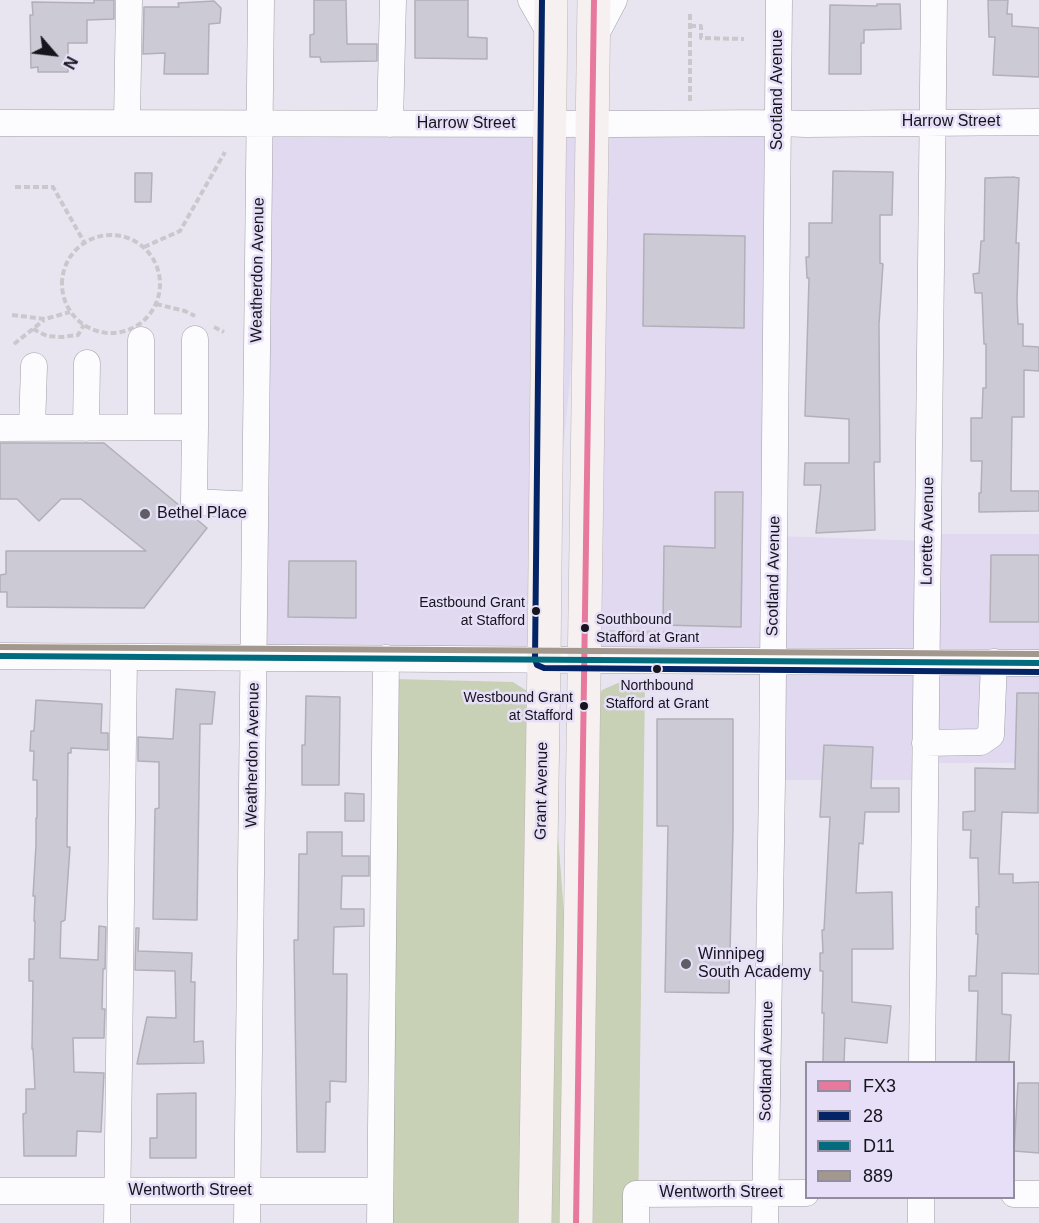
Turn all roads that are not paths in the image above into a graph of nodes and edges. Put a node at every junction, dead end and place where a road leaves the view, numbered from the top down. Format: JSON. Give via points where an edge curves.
{"nodes":[{"id":1,"x":129,"y":0,"type":"edge"},
{"id":2,"x":261,"y":0,"type":"edge"},
{"id":3,"x":393,"y":0,"type":"edge"},
{"id":4,"x":531,"y":0,"type":"edge"},
{"id":5,"x":551,"y":0,"type":"edge"},
{"id":6,"x":594,"y":0,"type":"edge"},
{"id":7,"x":614,"y":0,"type":"edge"},
{"id":8,"x":779,"y":0,"type":"edge"},
{"id":9,"x":933,"y":0,"type":"edge"},
{"id":10,"x":550,"y":35,"type":"junction"},
{"id":11,"x":593,"y":38,"type":"junction"},
{"id":12,"x":932,"y":122,"type":"junction"},
{"id":13,"x":1039,"y":122,"type":"edge"},
{"id":14,"x":0,"y":123,"type":"edge"},
{"id":15,"x":127,"y":123,"type":"junction"},
{"id":16,"x":260,"y":123,"type":"junction"},
{"id":17,"x":778,"y":123,"type":"junction"},
{"id":18,"x":390,"y":124,"type":"junction"},
{"id":19,"x":551,"y":124,"type":"junction"},
{"id":20,"x":592,"y":124,"type":"junction"},
{"id":21,"x":195,"y":339,"type":"dead end"},
{"id":22,"x":141,"y":340,"type":"dead end"},
{"id":23,"x":87,"y":363,"type":"dead end"},
{"id":24,"x":34,"y":366,"type":"dead end"},
{"id":25,"x":141,"y":427,"type":"junction"},
{"id":26,"x":195,"y":427,"type":"junction"},
{"id":27,"x":0,"y":428,"type":"edge"},
{"id":28,"x":32,"y":428,"type":"junction"},
{"id":29,"x":86,"y":428,"type":"junction"},
{"id":30,"x":255,"y":505,"type":"junction"},
{"id":31,"x":0,"y":656,"type":"edge"},
{"id":32,"x":124,"y":657,"type":"junction"},
{"id":33,"x":254,"y":658,"type":"junction"},
{"id":34,"x":386,"y":658,"type":"junction"},
{"id":35,"x":544,"y":659,"type":"junction"},
{"id":36,"x":585,"y":660,"type":"junction"},
{"id":37,"x":772,"y":661,"type":"junction"},
{"id":38,"x":926,"y":662,"type":"junction"},
{"id":39,"x":994,"y":662,"type":"junction"},
{"id":40,"x":1039,"y":663,"type":"edge"},
{"id":41,"x":925,"y":743,"type":"junction"},
{"id":42,"x":922,"y":1061,"type":"edge"},
{"id":43,"x":0,"y":1191,"type":"edge"},
{"id":44,"x":118,"y":1191,"type":"junction"},
{"id":45,"x":248,"y":1191,"type":"junction"},
{"id":46,"x":380,"y":1191,"type":"junction"},
{"id":47,"x":765,"y":1193,"type":"junction"},
{"id":48,"x":805,"y":1193,"type":"edge"},
{"id":49,"x":1015,"y":1194,"type":"edge"},
{"id":50,"x":1039,"y":1194,"type":"edge"},
{"id":51,"x":921,"y":1199,"type":"edge"},
{"id":52,"x":117,"y":1223,"type":"edge"},
{"id":53,"x":247,"y":1223,"type":"edge"},
{"id":54,"x":380,"y":1223,"type":"edge"},
{"id":55,"x":535,"y":1223,"type":"edge"},
{"id":56,"x":576,"y":1223,"type":"edge"},
{"id":57,"x":636,"y":1223,"type":"edge"},
{"id":58,"x":765,"y":1223,"type":"edge"},
{"id":59,"x":921,"y":1223,"type":"edge"}],
"edges":[{"from":1,"to":15,"type":"street"},
{"from":2,"to":16,"type":"street","name":"Weatherdon Avenue"},
{"from":3,"to":18,"type":"street"},
{"from":4,"to":10,"type":"street"},
{"from":5,"to":10,"type":"main road","name":"Grant Avenue"},
{"from":6,"to":11,"type":"main road"},
{"from":7,"to":11,"type":"street"},
{"from":8,"to":17,"type":"street","name":"Scotland Avenue"},
{"from":9,"to":12,"type":"street","name":"Lorette Avenue"},
{"from":10,"to":19,"type":"main road","name":"Grant Avenue"},
{"from":11,"to":20,"type":"main road"},
{"from":12,"to":13,"type":"street","name":"Harrow Street"},
{"from":12,"to":17,"type":"street","name":"Harrow Street"},
{"from":12,"to":38,"type":"street","name":"Lorette Avenue"},
{"from":14,"to":15,"type":"street","name":"Harrow Street"},
{"from":15,"to":16,"type":"street","name":"Harrow Street"},
{"from":16,"to":18,"type":"street","name":"Harrow Street"},
{"from":16,"to":30,"type":"street","name":"Weatherdon Avenue"},
{"from":17,"to":20,"type":"street","name":"Harrow Street"},
{"from":17,"to":37,"type":"street","name":"Scotland Avenue"},
{"from":18,"to":19,"type":"street","name":"Harrow Street"},
{"from":19,"to":20,"type":"street","name":"Harrow Street"},
{"from":19,"to":35,"type":"main road","name":"Grant Avenue"},
{"from":20,"to":36,"type":"main road"},
{"from":21,"to":26,"type":"street"},
{"from":22,"to":25,"type":"street"},
{"from":23,"to":29,"type":"street"},
{"from":24,"to":28,"type":"street"},
{"from":25,"to":26,"type":"street"},
{"from":25,"to":29,"type":"street"},
{"from":26,"to":30,"type":"street","via":[[194,502]]},
{"from":27,"to":28,"type":"street"},
{"from":28,"to":29,"type":"street"},
{"from":30,"to":33,"type":"street","name":"Weatherdon Avenue"},
{"from":31,"to":32,"type":"street"},
{"from":32,"to":33,"type":"street"},
{"from":32,"to":44,"type":"street"},
{"from":33,"to":34,"type":"street"},
{"from":33,"to":45,"type":"street","name":"Weatherdon Avenue"},
{"from":34,"to":35,"type":"street"},
{"from":34,"to":46,"type":"street"},
{"from":35,"to":36,"type":"street"},
{"from":35,"to":55,"type":"main road","name":"Grant Avenue"},
{"from":36,"to":37,"type":"street"},
{"from":36,"to":56,"type":"main road"},
{"from":37,"to":38,"type":"street"},
{"from":37,"to":47,"type":"street","name":"Scotland Avenue"},
{"from":38,"to":39,"type":"street"},
{"from":38,"to":41,"type":"street","name":"Lorette Avenue"},
{"from":39,"to":40,"type":"street"},
{"from":39,"to":41,"type":"street","via":[[991,735],[981,742]]},
{"from":41,"to":42,"type":"street","name":"Lorette Avenue"},
{"from":43,"to":44,"type":"street","name":"Wentworth Street"},
{"from":44,"to":45,"type":"street","name":"Wentworth Street"},
{"from":44,"to":52,"type":"street"},
{"from":45,"to":46,"type":"street","name":"Wentworth Street"},
{"from":45,"to":53,"type":"street","name":"Weatherdon Avenue"},
{"from":46,"to":54,"type":"street"},
{"from":47,"to":48,"type":"street","name":"Wentworth Street"},
{"from":47,"to":57,"type":"street","name":"Wentworth Street","via":[[636,1194]]},
{"from":47,"to":58,"type":"street","name":"Scotland Avenue"},
{"from":49,"to":50,"type":"street"},
{"from":51,"to":59,"type":"street"}]}
